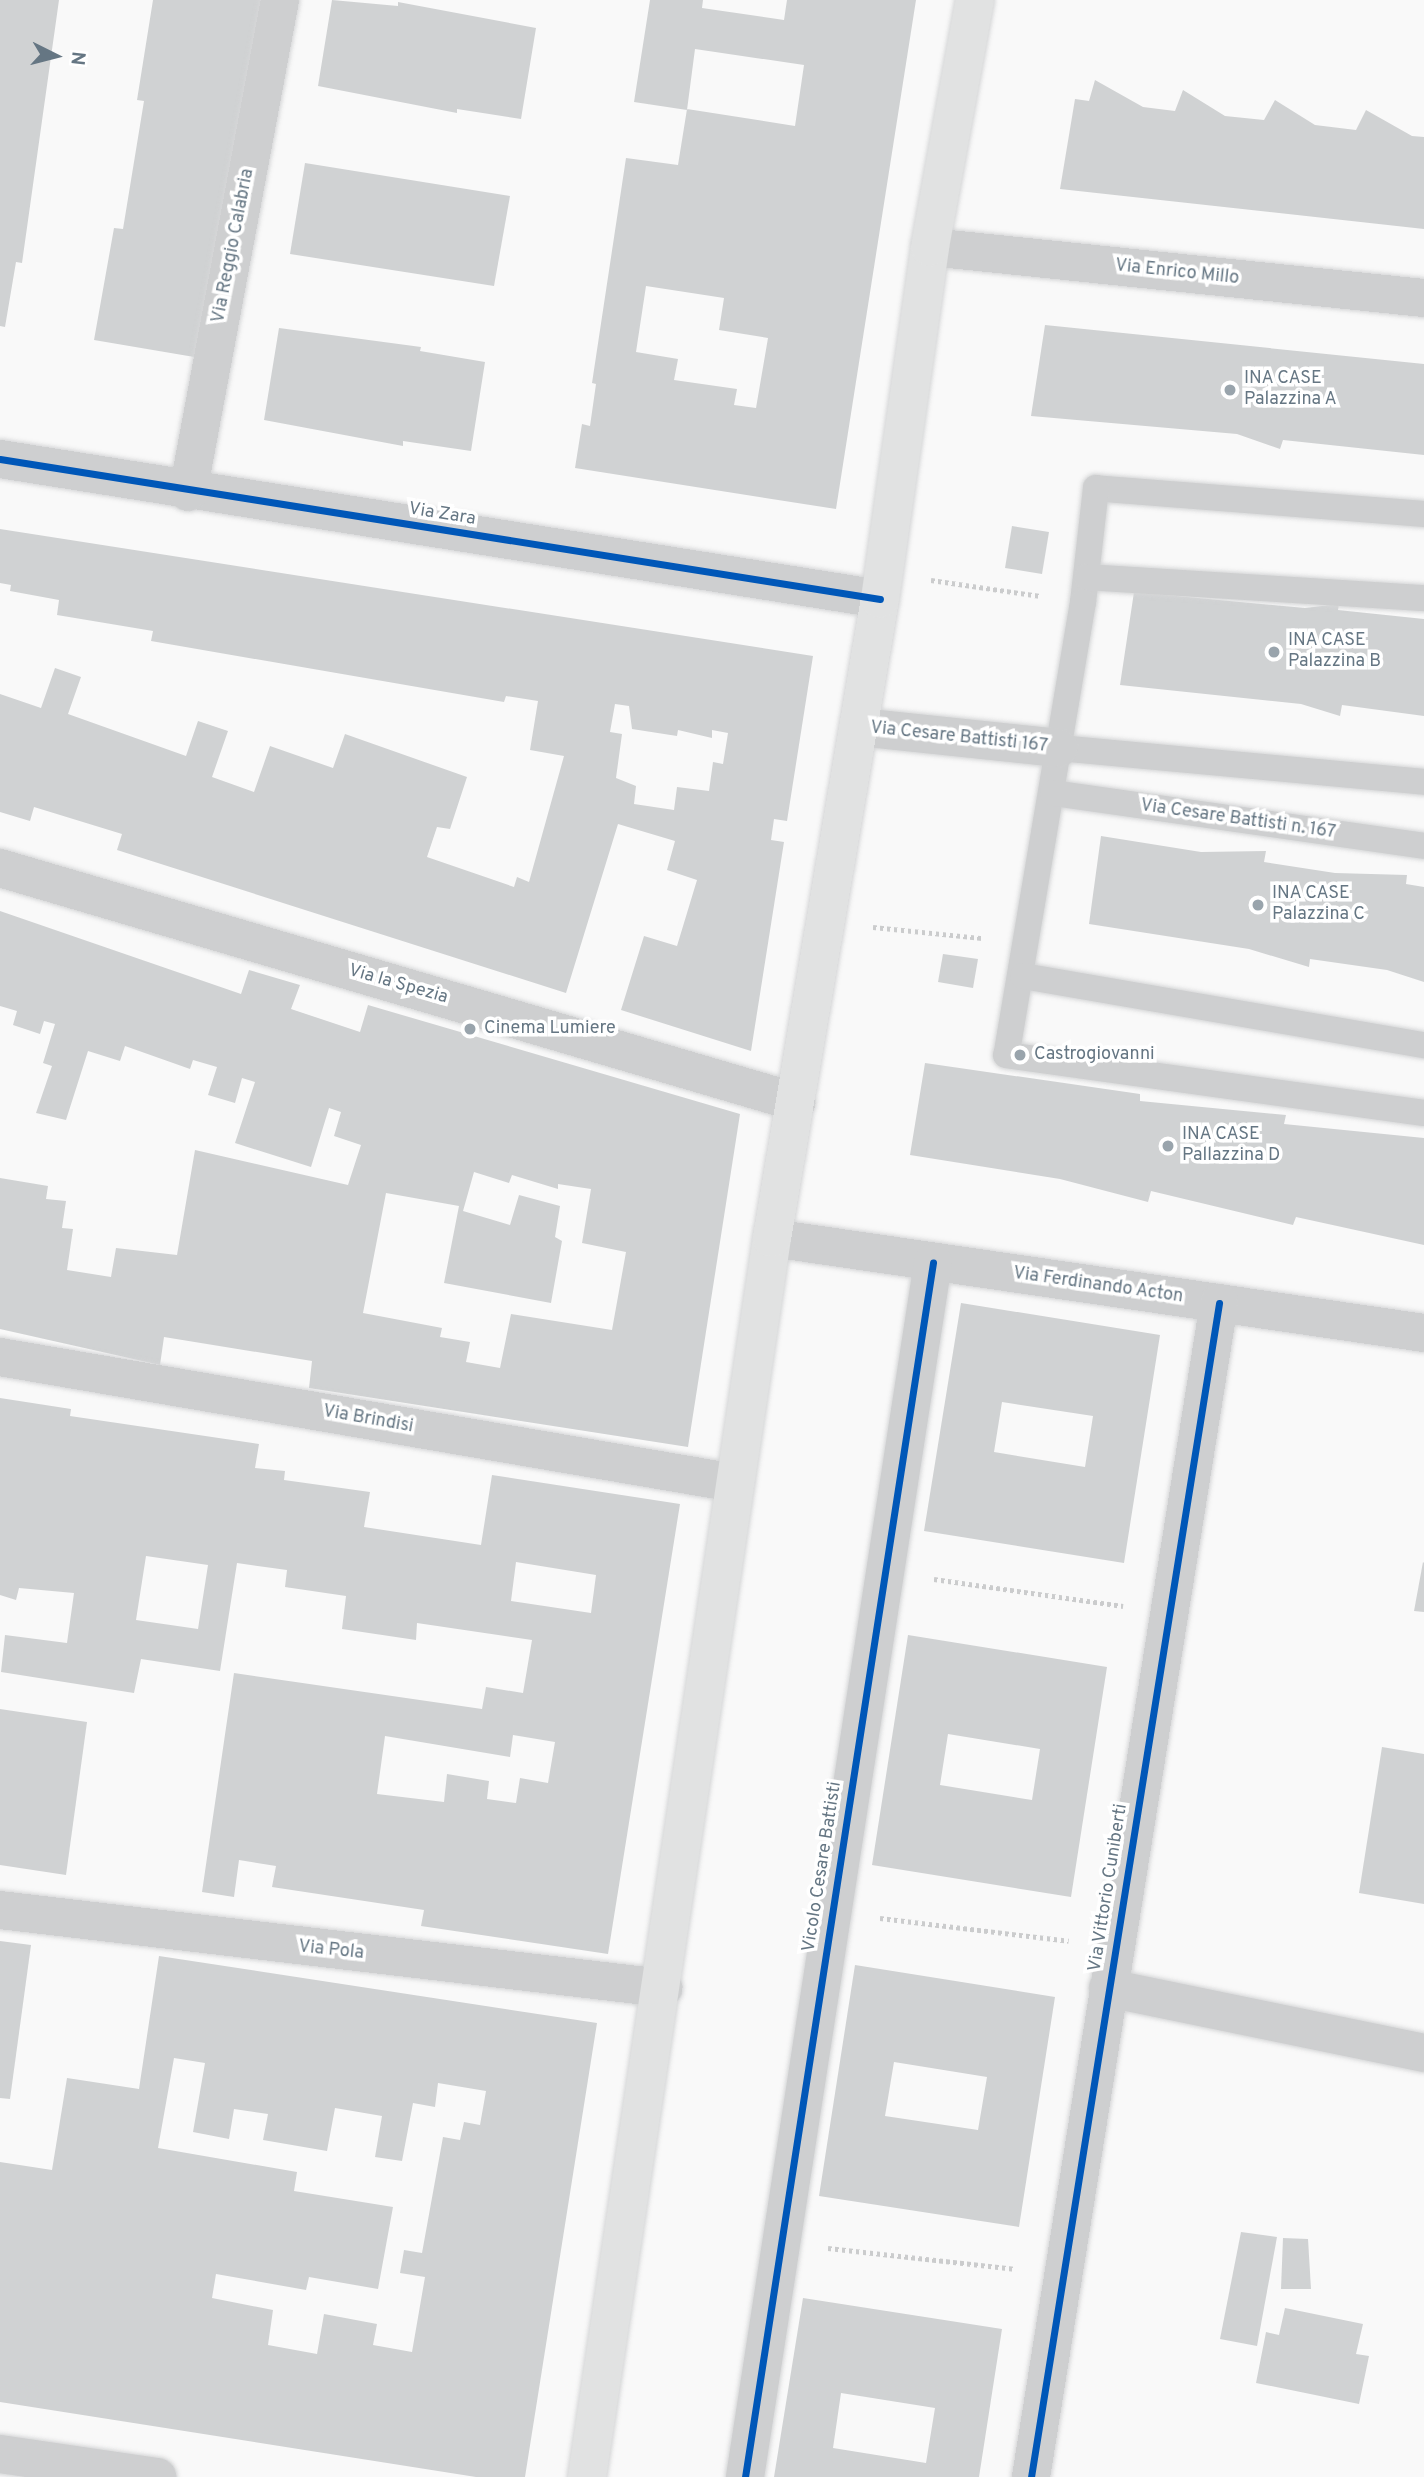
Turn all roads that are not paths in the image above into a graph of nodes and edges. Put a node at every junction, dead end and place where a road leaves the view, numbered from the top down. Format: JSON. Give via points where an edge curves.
{"nodes":[{"id":1,"x":280,"y":0,"type":"edge"},
{"id":2,"x":975,"y":0,"type":"edge"},
{"id":3,"x":930,"y":247,"type":"junction"},
{"id":4,"x":1424,"y":298,"type":"edge"},
{"id":5,"x":0,"y":459,"type":"edge"},
{"id":6,"x":188,"y":492,"type":"junction"},
{"id":7,"x":1424,"y":514,"type":"edge"},
{"id":8,"x":882,"y":586,"type":"junction"},
{"id":9,"x":1085,"y":589,"type":"junction"},
{"id":10,"x":1424,"y":598,"type":"edge"},
{"id":11,"x":859,"y":727,"type":"junction"},
{"id":12,"x":1059,"y":748,"type":"junction"},
{"id":13,"x":1424,"y":782,"type":"edge"},
{"id":14,"x":1053,"y":793,"type":"junction"},
{"id":15,"x":1424,"y":846,"type":"edge"},
{"id":16,"x":0,"y":868,"type":"edge"},
{"id":17,"x":1023,"y":976,"type":"junction"},
{"id":18,"x":1424,"y":1045,"type":"edge"},
{"id":19,"x":796,"y":1102,"type":"junction"},
{"id":20,"x":1424,"y":1113,"type":"edge"},
{"id":21,"x":772,"y":1238,"type":"junction"},
{"id":22,"x":933,"y":1262,"type":"junction"},
{"id":23,"x":1219,"y":1303,"type":"junction"},
{"id":24,"x":1424,"y":1333,"type":"edge"},
{"id":25,"x":0,"y":1357,"type":"edge"},
{"id":26,"x":735,"y":1483,"type":"junction"},
{"id":27,"x":0,"y":1910,"type":"edge"},
{"id":28,"x":663,"y":1988,"type":"junction"},
{"id":29,"x":1108,"y":1989,"type":"junction"},
{"id":30,"x":1424,"y":2053,"type":"edge"},
{"id":31,"x":0,"y":2454,"type":"edge"},
{"id":32,"x":157,"y":2477,"type":"edge"},
{"id":33,"x":587,"y":2477,"type":"edge"},
{"id":34,"x":745,"y":2477,"type":"edge"},
{"id":35,"x":1031,"y":2477,"type":"edge"}],
"edges":[{"from":1,"to":6,"type":"street","name":"Via Reggio Calabria"},
{"from":2,"to":3,"type":"main road"},
{"from":3,"to":4,"type":"street","name":"Via Enrico Millo"},
{"from":3,"to":8,"type":"main road"},
{"from":5,"to":6,"type":"street","name":"Via Zara"},
{"from":6,"to":8,"type":"street","name":"Via Zara"},
{"from":7,"to":9,"type":"lane","via":[[1096,488]]},
{"from":8,"to":11,"type":"main road"},
{"from":9,"to":10,"type":"lane"},
{"from":9,"to":12,"type":"lane"},
{"from":11,"to":12,"type":"street","name":"Via Cesare Battisti 167"},
{"from":11,"to":19,"type":"main road"},
{"from":12,"to":13,"type":"lane"},
{"from":12,"to":14,"type":"lane"},
{"from":14,"to":15,"type":"lane","name":"Via Cesare Battisti n. 167"},
{"from":14,"to":17,"type":"lane"},
{"from":16,"to":19,"type":"street","name":"Via la Spezia"},
{"from":17,"to":18,"type":"lane"},
{"from":17,"to":20,"type":"lane","via":[[1006,1055]]},
{"from":19,"to":21,"type":"main road"},
{"from":21,"to":22,"type":"street","name":"Via Ferdinando Acton"},
{"from":21,"to":26,"type":"main road"},
{"from":22,"to":23,"type":"street","name":"Via Ferdinando Acton"},
{"from":22,"to":34,"type":"street","name":"Vicolo Cesare Battisti"},
{"from":23,"to":24,"type":"street","name":"Via Ferdinando Acton"},
{"from":23,"to":29,"type":"street","name":"Via Vittorio Cuniberti"},
{"from":25,"to":26,"type":"street","name":"Via Brindisi"},
{"from":26,"to":28,"type":"main road"},
{"from":27,"to":28,"type":"street","name":"Via Pola"},
{"from":28,"to":33,"type":"main road"},
{"from":29,"to":30,"type":"street","name":"Via Vittorio Cuniberti"},
{"from":29,"to":35,"type":"street","name":"Via Vittorio Cuniberti"},
{"from":31,"to":32,"type":"street"}]}
